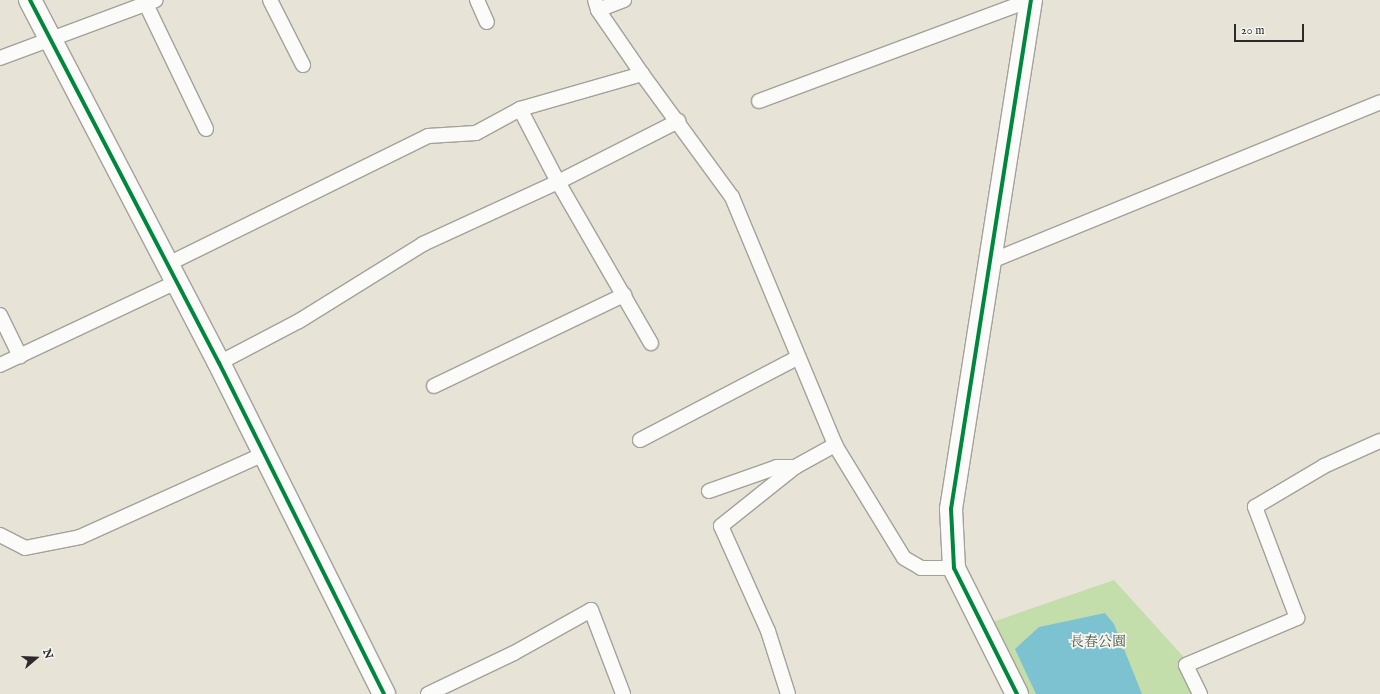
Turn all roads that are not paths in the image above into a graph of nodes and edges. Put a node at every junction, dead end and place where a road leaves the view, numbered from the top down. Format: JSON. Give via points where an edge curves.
{"nodes":[{"id":1,"x":30,"y":0,"type":"edge"},
{"id":2,"x":270,"y":0,"type":"edge"},
{"id":3,"x":477,"y":0,"type":"edge"},
{"id":4,"x":624,"y":0,"type":"edge"},
{"id":5,"x":1031,"y":0,"type":"edge"},
{"id":6,"x":149,"y":1,"type":"edge"},
{"id":7,"x":596,"y":5,"type":"edge"},
{"id":8,"x":487,"y":22,"type":"dead end"},
{"id":9,"x":49,"y":39,"type":"junction"},
{"id":10,"x":0,"y":58,"type":"edge"},
{"id":11,"x":303,"y":65,"type":"dead end"},
{"id":12,"x":642,"y":74,"type":"junction"},
{"id":13,"x":759,"y":101,"type":"dead end"},
{"id":14,"x":1380,"y":102,"type":"edge"},
{"id":15,"x":520,"y":109,"type":"junction"},
{"id":16,"x":678,"y":121,"type":"junction"},
{"id":17,"x":206,"y":129,"type":"dead end"},
{"id":18,"x":558,"y":182,"type":"junction"},
{"id":19,"x":991,"y":261,"type":"junction"},
{"id":20,"x":172,"y":273,"type":"junction"},
{"id":21,"x":624,"y":295,"type":"junction"},
{"id":22,"x":0,"y":315,"type":"edge"},
{"id":23,"x":652,"y":343,"type":"dead end"},
{"id":24,"x":20,"y":356,"type":"junction"},
{"id":25,"x":798,"y":358,"type":"junction"},
{"id":26,"x":219,"y":363,"type":"junction"},
{"id":27,"x":0,"y":365,"type":"edge"},
{"id":28,"x":434,"y":386,"type":"dead end"},
{"id":29,"x":640,"y":440,"type":"dead end"},
{"id":30,"x":1380,"y":441,"type":"edge"},
{"id":31,"x":835,"y":445,"type":"junction"},
{"id":32,"x":264,"y":454,"type":"junction"},
{"id":33,"x":795,"y":468,"type":"junction"},
{"id":34,"x":709,"y":491,"type":"dead end"},
{"id":35,"x":0,"y":535,"type":"edge"},
{"id":36,"x":954,"y":568,"type":"junction"},
{"id":37,"x":384,"y":694,"type":"edge"},
{"id":38,"x":428,"y":694,"type":"edge"},
{"id":39,"x":623,"y":694,"type":"edge"},
{"id":40,"x":788,"y":694,"type":"edge"},
{"id":41,"x":1017,"y":694,"type":"edge"},
{"id":42,"x":1200,"y":694,"type":"edge"}],
"edges":[{"from":1,"to":9,"type":"street"},
{"from":2,"to":11,"type":"lane"},
{"from":3,"to":8,"type":"lane"},
{"from":4,"to":7,"type":"lane"},
{"from":5,"to":13,"type":"lane"},
{"from":5,"to":19,"type":"street"},
{"from":6,"to":9,"type":"lane"},
{"from":6,"to":17,"type":"lane"},
{"from":7,"to":12,"type":"lane"},
{"from":9,"to":10,"type":"lane"},
{"from":9,"to":20,"type":"street"},
{"from":12,"to":15,"type":"lane"},
{"from":12,"to":16,"type":"lane"},
{"from":14,"to":19,"type":"lane"},
{"from":15,"to":18,"type":"lane"},
{"from":15,"to":20,"type":"lane","via":[[476,133],[428,136]]},
{"from":16,"to":18,"type":"lane"},
{"from":16,"to":25,"type":"lane","via":[[732,197]]},
{"from":18,"to":21,"type":"lane"},
{"from":18,"to":26,"type":"lane","via":[[423,244],[299,320]]},
{"from":19,"to":36,"type":"street","via":[[951,509]]},
{"from":20,"to":24,"type":"lane"},
{"from":20,"to":26,"type":"street"},
{"from":21,"to":23,"type":"lane"},
{"from":21,"to":28,"type":"lane"},
{"from":22,"to":24,"type":"lane"},
{"from":24,"to":27,"type":"lane"},
{"from":25,"to":29,"type":"lane"},
{"from":25,"to":31,"type":"lane"},
{"from":26,"to":32,"type":"street"},
{"from":30,"to":42,"type":"lane","via":[[1324,466],[1255,507],[1297,618],[1186,665]]},
{"from":31,"to":33,"type":"lane"},
{"from":31,"to":36,"type":"lane","via":[[904,558],[921,568]]},
{"from":32,"to":35,"type":"lane","via":[[80,538],[25,548]]},
{"from":32,"to":37,"type":"street"},
{"from":33,"to":34,"type":"lane","via":[[777,467]]},
{"from":33,"to":40,"type":"lane","via":[[721,526],[768,631]]},
{"from":36,"to":41,"type":"street"},
{"from":38,"to":39,"type":"lane","via":[[514,653],[591,610]]}]}
